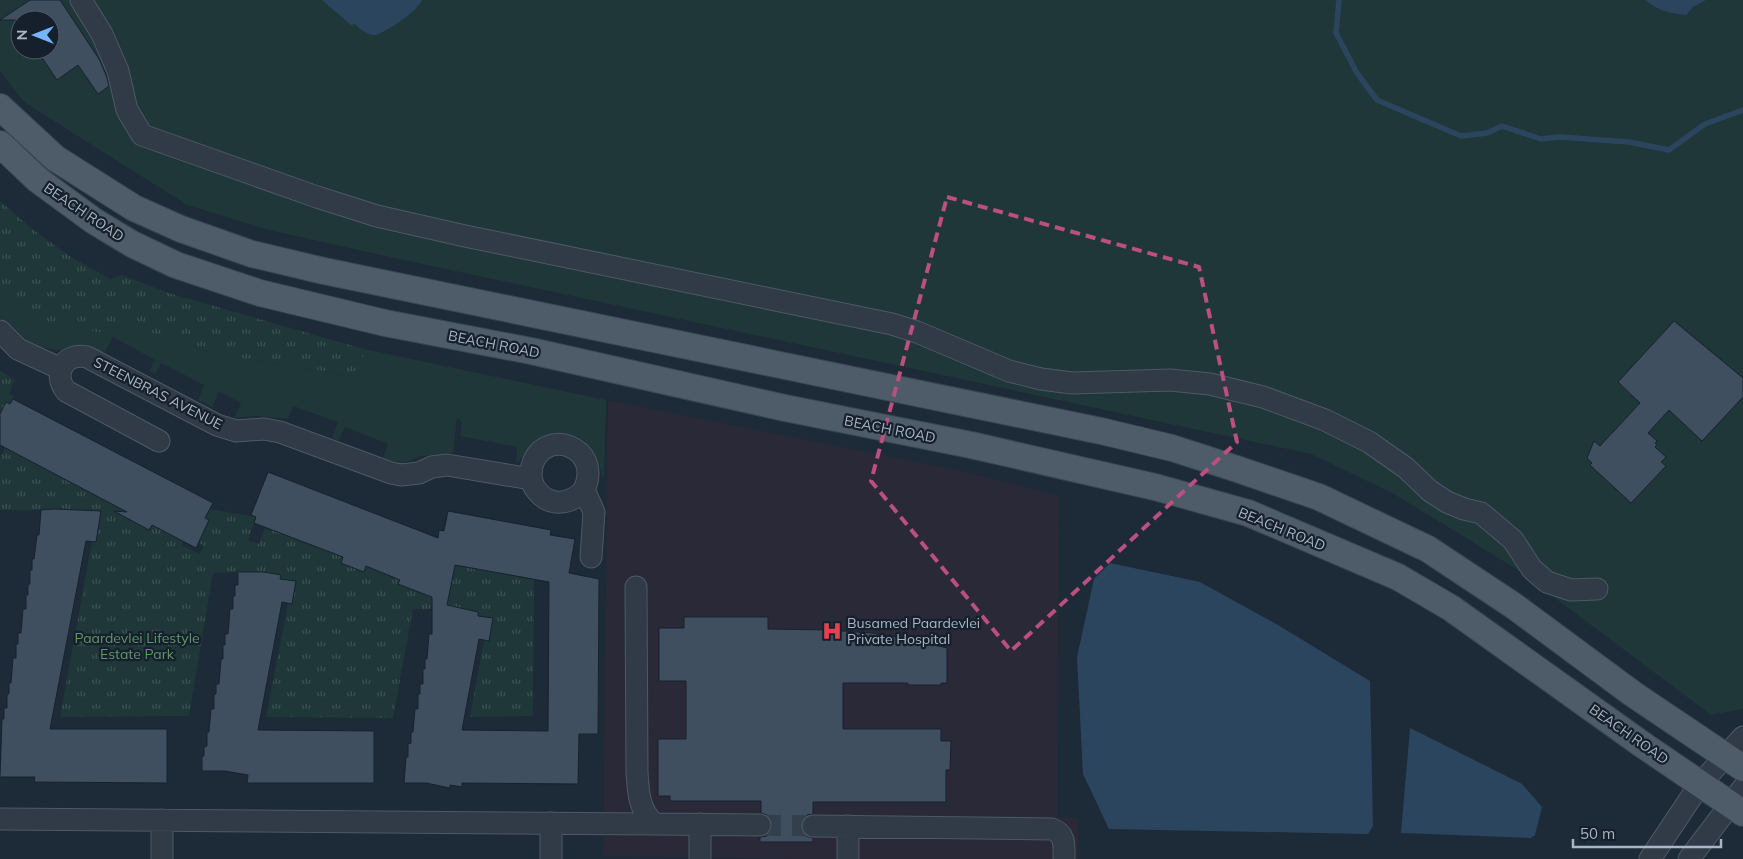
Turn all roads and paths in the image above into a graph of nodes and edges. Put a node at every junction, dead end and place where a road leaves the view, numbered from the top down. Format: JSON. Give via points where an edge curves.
{"nodes":[{"id":1,"x":81,"y":0,"type":"edge"},
{"id":2,"x":0,"y":107,"type":"edge"},
{"id":3,"x":0,"y":144,"type":"edge"},
{"id":4,"x":0,"y":331,"type":"edge"},
{"id":5,"x":61,"y":369,"type":"junction"},
{"id":6,"x":159,"y":441,"type":"dead end"},
{"id":7,"x":531,"y":479,"type":"junction"},
{"id":8,"x":584,"y":490,"type":"junction"},
{"id":9,"x":591,"y":557,"type":"dead end"},
{"id":10,"x":636,"y":587,"type":"dead end"},
{"id":11,"x":1597,"y":589,"type":"dead end"},
{"id":12,"x":1743,"y":737,"type":"edge"},
{"id":13,"x":1734,"y":762,"type":"edge"},
{"id":14,"x":1700,"y":784,"type":"junction"},
{"id":15,"x":1739,"y":801,"type":"edge"},
{"id":16,"x":0,"y":819,"type":"edge"},
{"id":17,"x":162,"y":820,"type":"junction"},
{"id":18,"x":551,"y":823,"type":"junction"},
{"id":19,"x":655,"y":824,"type":"junction"},
{"id":20,"x":700,"y":824,"type":"junction"},
{"id":21,"x":760,"y":825,"type":"tunnel mouth"},
{"id":22,"x":813,"y":826,"type":"tunnel mouth"},
{"id":23,"x":848,"y":826,"type":"junction"},
{"id":24,"x":162,"y":859,"type":"edge"},
{"id":25,"x":551,"y":859,"type":"edge"},
{"id":26,"x":700,"y":859,"type":"edge"},
{"id":27,"x":848,"y":859,"type":"edge"},
{"id":28,"x":1064,"y":859,"type":"edge"},
{"id":29,"x":1650,"y":859,"type":"edge"},
{"id":30,"x":1689,"y":859,"type":"edge"}],
"edges":[{"from":1,"to":11,"type":"street","via":[[102,34],[118,71],[127,110],[142,135],[377,216],[892,324],[1009,371],[1041,379],[1072,383],[1170,380],[1210,384],[1263,397],[1325,420],[1369,442],[1406,468],[1430,492],[1447,502],[1481,513],[1512,540],[1532,569],[1547,582],[1570,590]]},
{"from":2,"to":13,"type":"main road","name":"BEACH ROAD","via":[[55,158],[134,208],[252,254],[1101,431],[1172,448],[1319,498],[1428,549]]},
{"from":3,"to":14,"type":"main road","name":"BEACH ROAD","via":[[38,180],[132,244],[176,265],[260,292],[385,323],[971,445],[1155,487],[1248,513],[1398,577],[1451,608]]},
{"from":4,"to":5,"type":"street","via":[[18,349]]},
{"from":5,"to":6,"type":"street","via":[[60,381],[66,391]]},
{"from":5,"to":7,"type":"street","name":"STEENBRAS AVENUE","via":[[69,359],[87,357],[217,425],[236,431],[264,428],[280,432],[391,473],[419,474],[447,465]]},
{"from":7,"to":8,"type":"street","via":[[539,494],[554,502],[571,500]]},
{"from":7,"to":8,"type":"street","via":[[531,469],[539,452],[556,444],[566,445],[575,448],[587,463],[589,472]]},
{"from":8,"to":9,"type":"street","via":[[594,512]]},
{"from":10,"to":19,"type":"street","via":[[638,791],[644,811]]},
{"from":12,"to":13,"type":"street"},
{"from":13,"to":14,"type":"street"},
{"from":14,"to":15,"type":"main road","name":"BEACH ROAD"},
{"from":14,"to":29,"type":"street"},
{"from":15,"to":30,"type":"street"},
{"from":16,"to":17,"type":"street"},
{"from":17,"to":18,"type":"street"},
{"from":17,"to":24,"type":"street"},
{"from":18,"to":19,"type":"street"},
{"from":18,"to":25,"type":"street"},
{"from":19,"to":20,"type":"street"},
{"from":20,"to":21,"type":"street"},
{"from":20,"to":26,"type":"street"},
{"from":22,"to":23,"type":"street"},
{"from":23,"to":27,"type":"street"},
{"from":23,"to":28,"type":"street","via":[[1052,829],[1060,833],[1064,841]]}]}
